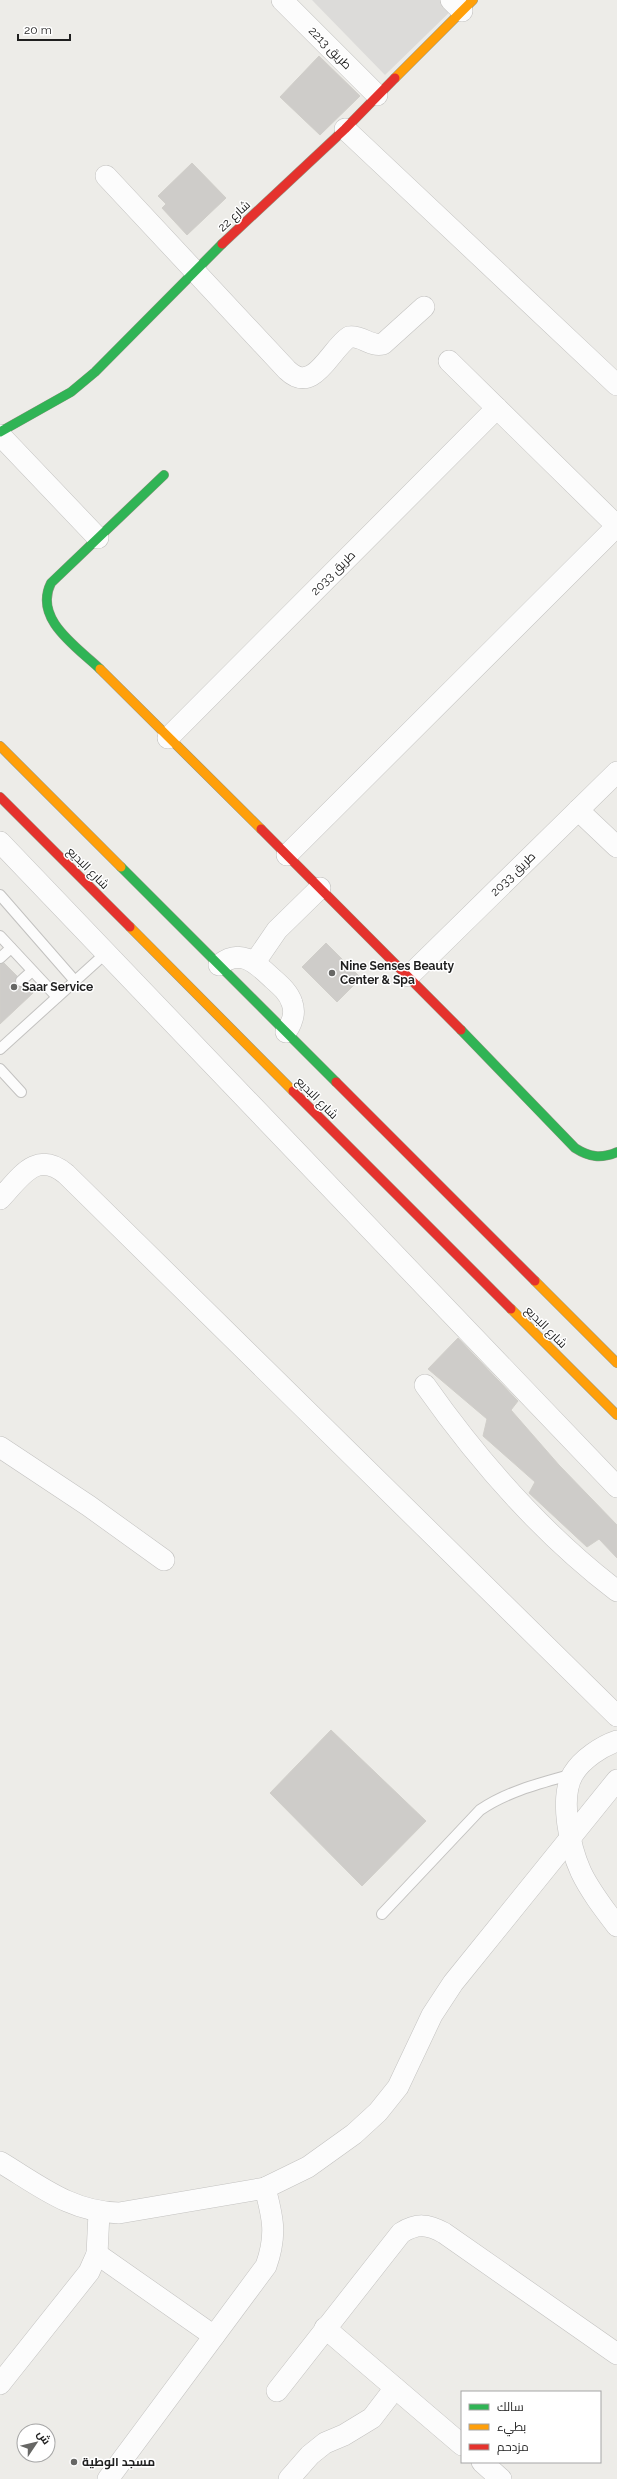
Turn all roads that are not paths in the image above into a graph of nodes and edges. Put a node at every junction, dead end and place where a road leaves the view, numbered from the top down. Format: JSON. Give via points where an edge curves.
{"nodes":[{"id":1,"x":282,"y":0,"type":"edge"},
{"id":2,"x":462,"y":4,"type":"edge"},
{"id":3,"x":377,"y":95,"type":"junction"},
{"id":4,"x":345,"y":129,"type":"junction"},
{"id":5,"x":106,"y":176,"type":"dead end"},
{"id":6,"x":194,"y":270,"type":"junction"},
{"id":7,"x":424,"y":307,"type":"dead end"},
{"id":8,"x":449,"y":360,"type":"dead end"},
{"id":9,"x":617,"y":385,"type":"edge"},
{"id":10,"x":497,"y":408,"type":"junction"},
{"id":11,"x":0,"y":432,"type":"edge"},
{"id":12,"x":0,"y":435,"type":"edge"},
{"id":13,"x":164,"y":475,"type":"dead end"},
{"id":14,"x":617,"y":526,"type":"edge"},
{"id":15,"x":98,"y":538,"type":"junction"},
{"id":16,"x":168,"y":738,"type":"junction"},
{"id":17,"x":0,"y":746,"type":"edge"},
{"id":18,"x":617,"y":772,"type":"edge"},
{"id":19,"x":0,"y":798,"type":"edge"},
{"id":20,"x":578,"y":810,"type":"junction"},
{"id":21,"x":0,"y":842,"type":"edge"},
{"id":22,"x":617,"y":847,"type":"edge"},
{"id":23,"x":287,"y":854,"type":"junction"},
{"id":24,"x":320,"y":888,"type":"junction"},
{"id":25,"x":0,"y":895,"type":"edge"},
{"id":26,"x":0,"y":936,"type":"edge"},
{"id":27,"x":11,"y":948,"type":"junction"},
{"id":28,"x":106,"y":953,"type":"junction"},
{"id":29,"x":0,"y":958,"type":"edge"},
{"id":30,"x":255,"y":962,"type":"junction"},
{"id":31,"x":219,"y":965,"type":"junction"},
{"id":32,"x":32,"y":971,"type":"junction"},
{"id":33,"x":409,"y":976,"type":"junction"},
{"id":34,"x":21,"y":981,"type":"dead end"},
{"id":35,"x":75,"y":981,"type":"junction"},
{"id":36,"x":57,"y":997,"type":"junction"},
{"id":37,"x":286,"y":1032,"type":"junction"},
{"id":38,"x":0,"y":1049,"type":"edge"},
{"id":39,"x":0,"y":1069,"type":"edge"},
{"id":40,"x":21,"y":1092,"type":"dead end"},
{"id":41,"x":617,"y":1152,"type":"edge"},
{"id":42,"x":0,"y":1199,"type":"edge"},
{"id":43,"x":617,"y":1363,"type":"edge"},
{"id":44,"x":425,"y":1385,"type":"dead end"},
{"id":45,"x":617,"y":1415,"type":"edge"},
{"id":46,"x":0,"y":1447,"type":"edge"},
{"id":47,"x":617,"y":1487,"type":"edge"},
{"id":48,"x":164,"y":1560,"type":"dead end"},
{"id":49,"x":617,"y":1591,"type":"edge"},
{"id":50,"x":617,"y":1716,"type":"edge"},
{"id":51,"x":617,"y":1741,"type":"edge"},
{"id":52,"x":573,"y":1774,"type":"junction"},
{"id":53,"x":617,"y":1780,"type":"edge"},
{"id":54,"x":569,"y":1837,"type":"junction"},
{"id":55,"x":382,"y":1914,"type":"dead end"},
{"id":56,"x":617,"y":1926,"type":"edge"},
{"id":57,"x":0,"y":2162,"type":"edge"},
{"id":58,"x":265,"y":2188,"type":"junction"},
{"id":59,"x":99,"y":2213,"type":"junction"},
{"id":60,"x":97,"y":2254,"type":"junction"},
{"id":61,"x":325,"y":2328,"type":"junction"},
{"id":62,"x":214,"y":2336,"type":"junction"},
{"id":63,"x":617,"y":2354,"type":"edge"},
{"id":64,"x":0,"y":2384,"type":"edge"},
{"id":65,"x":395,"y":2388,"type":"junction"},
{"id":66,"x":277,"y":2391,"type":"dead end"},
{"id":67,"x":461,"y":2444,"type":"edge"},
{"id":68,"x":483,"y":2463,"type":"edge"},
{"id":69,"x":108,"y":2479,"type":"edge"},
{"id":70,"x":289,"y":2479,"type":"edge"},
{"id":71,"x":501,"y":2479,"type":"edge"}],
"edges":[{"from":1,"to":3,"type":"street","name":"طريق 2213"},
{"from":2,"to":3,"type":"main road","name":"شارع 22"},
{"from":3,"to":4,"type":"main road","name":"شارع 22"},
{"from":4,"to":6,"type":"main road","name":"شارع 22"},
{"from":4,"to":9,"type":"street"},
{"from":5,"to":6,"type":"street"},
{"from":6,"to":7,"type":"street","via":[[287,370],[301,378],[316,373],[349,338],[357,337],[372,345],[383,344]]},
{"from":6,"to":11,"type":"main road","name":"شارع 22","via":[[83,382],[44,409]]},
{"from":8,"to":10,"type":"street"},
{"from":10,"to":14,"type":"street"},
{"from":10,"to":16,"type":"street","name":"طريق 2033"},
{"from":12,"to":15,"type":"street"},
{"from":13,"to":15,"type":"main road"},
{"from":14,"to":23,"type":"street"},
{"from":15,"to":16,"type":"main road","via":[[51,583],[45,598],[47,615]]},
{"from":16,"to":23,"type":"main road"},
{"from":17,"to":31,"type":"main road","name":"شارع البديع"},
{"from":18,"to":20,"type":"street","name":"طريق 2033"},
{"from":19,"to":45,"type":"main road","name":"شارع البديع"},
{"from":20,"to":22,"type":"street"},
{"from":20,"to":33,"type":"street","name":"طريق 2033"},
{"from":21,"to":28,"type":"street"},
{"from":23,"to":24,"type":"main road"},
{"from":24,"to":30,"type":"street","via":[[277,930]]},
{"from":24,"to":33,"type":"main road"},
{"from":25,"to":35,"type":"lane"},
{"from":26,"to":27,"type":"lane"},
{"from":27,"to":29,"type":"lane"},
{"from":27,"to":32,"type":"lane"},
{"from":28,"to":35,"type":"lane"},
{"from":28,"to":47,"type":"street"},
{"from":30,"to":31,"type":"street","via":[[237,956]]},
{"from":30,"to":37,"type":"street","via":[[285,990],[292,1004],[293,1018]]},
{"from":31,"to":37,"type":"main road","name":"شارع البديع"},
{"from":32,"to":34,"type":"lane"},
{"from":32,"to":36,"type":"lane"},
{"from":33,"to":41,"type":"main road","via":[[578,1151],[598,1158]]},
{"from":35,"to":36,"type":"lane"},
{"from":36,"to":38,"type":"lane"},
{"from":37,"to":43,"type":"main road","name":"شارع البديع"},
{"from":39,"to":40,"type":"lane"},
{"from":42,"to":50,"type":"street","via":[[31,1167],[43,1163],[56,1165]]},
{"from":44,"to":49,"type":"street","via":[[461,1436],[500,1484],[543,1528],[589,1570]]},
{"from":46,"to":48,"type":"street"},
{"from":51,"to":52,"type":"street","via":[[606,1745]]},
{"from":52,"to":54,"type":"street","via":[[566,1796]]},
{"from":52,"to":55,"type":"lane","via":[[496,1799],[480,1810]]},
{"from":53,"to":54,"type":"street"},
{"from":54,"to":56,"type":"street","via":[[581,1872]]},
{"from":54,"to":58,"type":"street","via":[[442,1998],[398,2087],[378,2112],[328,2154]]},
{"from":57,"to":59,"type":"street","via":[[61,2199]]},
{"from":58,"to":59,"type":"street","via":[[139,2210]]},
{"from":58,"to":62,"type":"street","via":[[274,2232],[272,2250],[266,2266]]},
{"from":59,"to":60,"type":"street"},
{"from":60,"to":62,"type":"street"},
{"from":60,"to":64,"type":"street","via":[[89,2272]]},
{"from":61,"to":63,"type":"street","via":[[401,2233],[411,2227],[422,2225],[444,2233]]},
{"from":61,"to":65,"type":"street"},
{"from":61,"to":66,"type":"street"},
{"from":62,"to":69,"type":"street"},
{"from":65,"to":67,"type":"street"},
{"from":65,"to":70,"type":"street","via":[[372,2418],[325,2443],[310,2455]]},
{"from":68,"to":71,"type":"street"}]}
